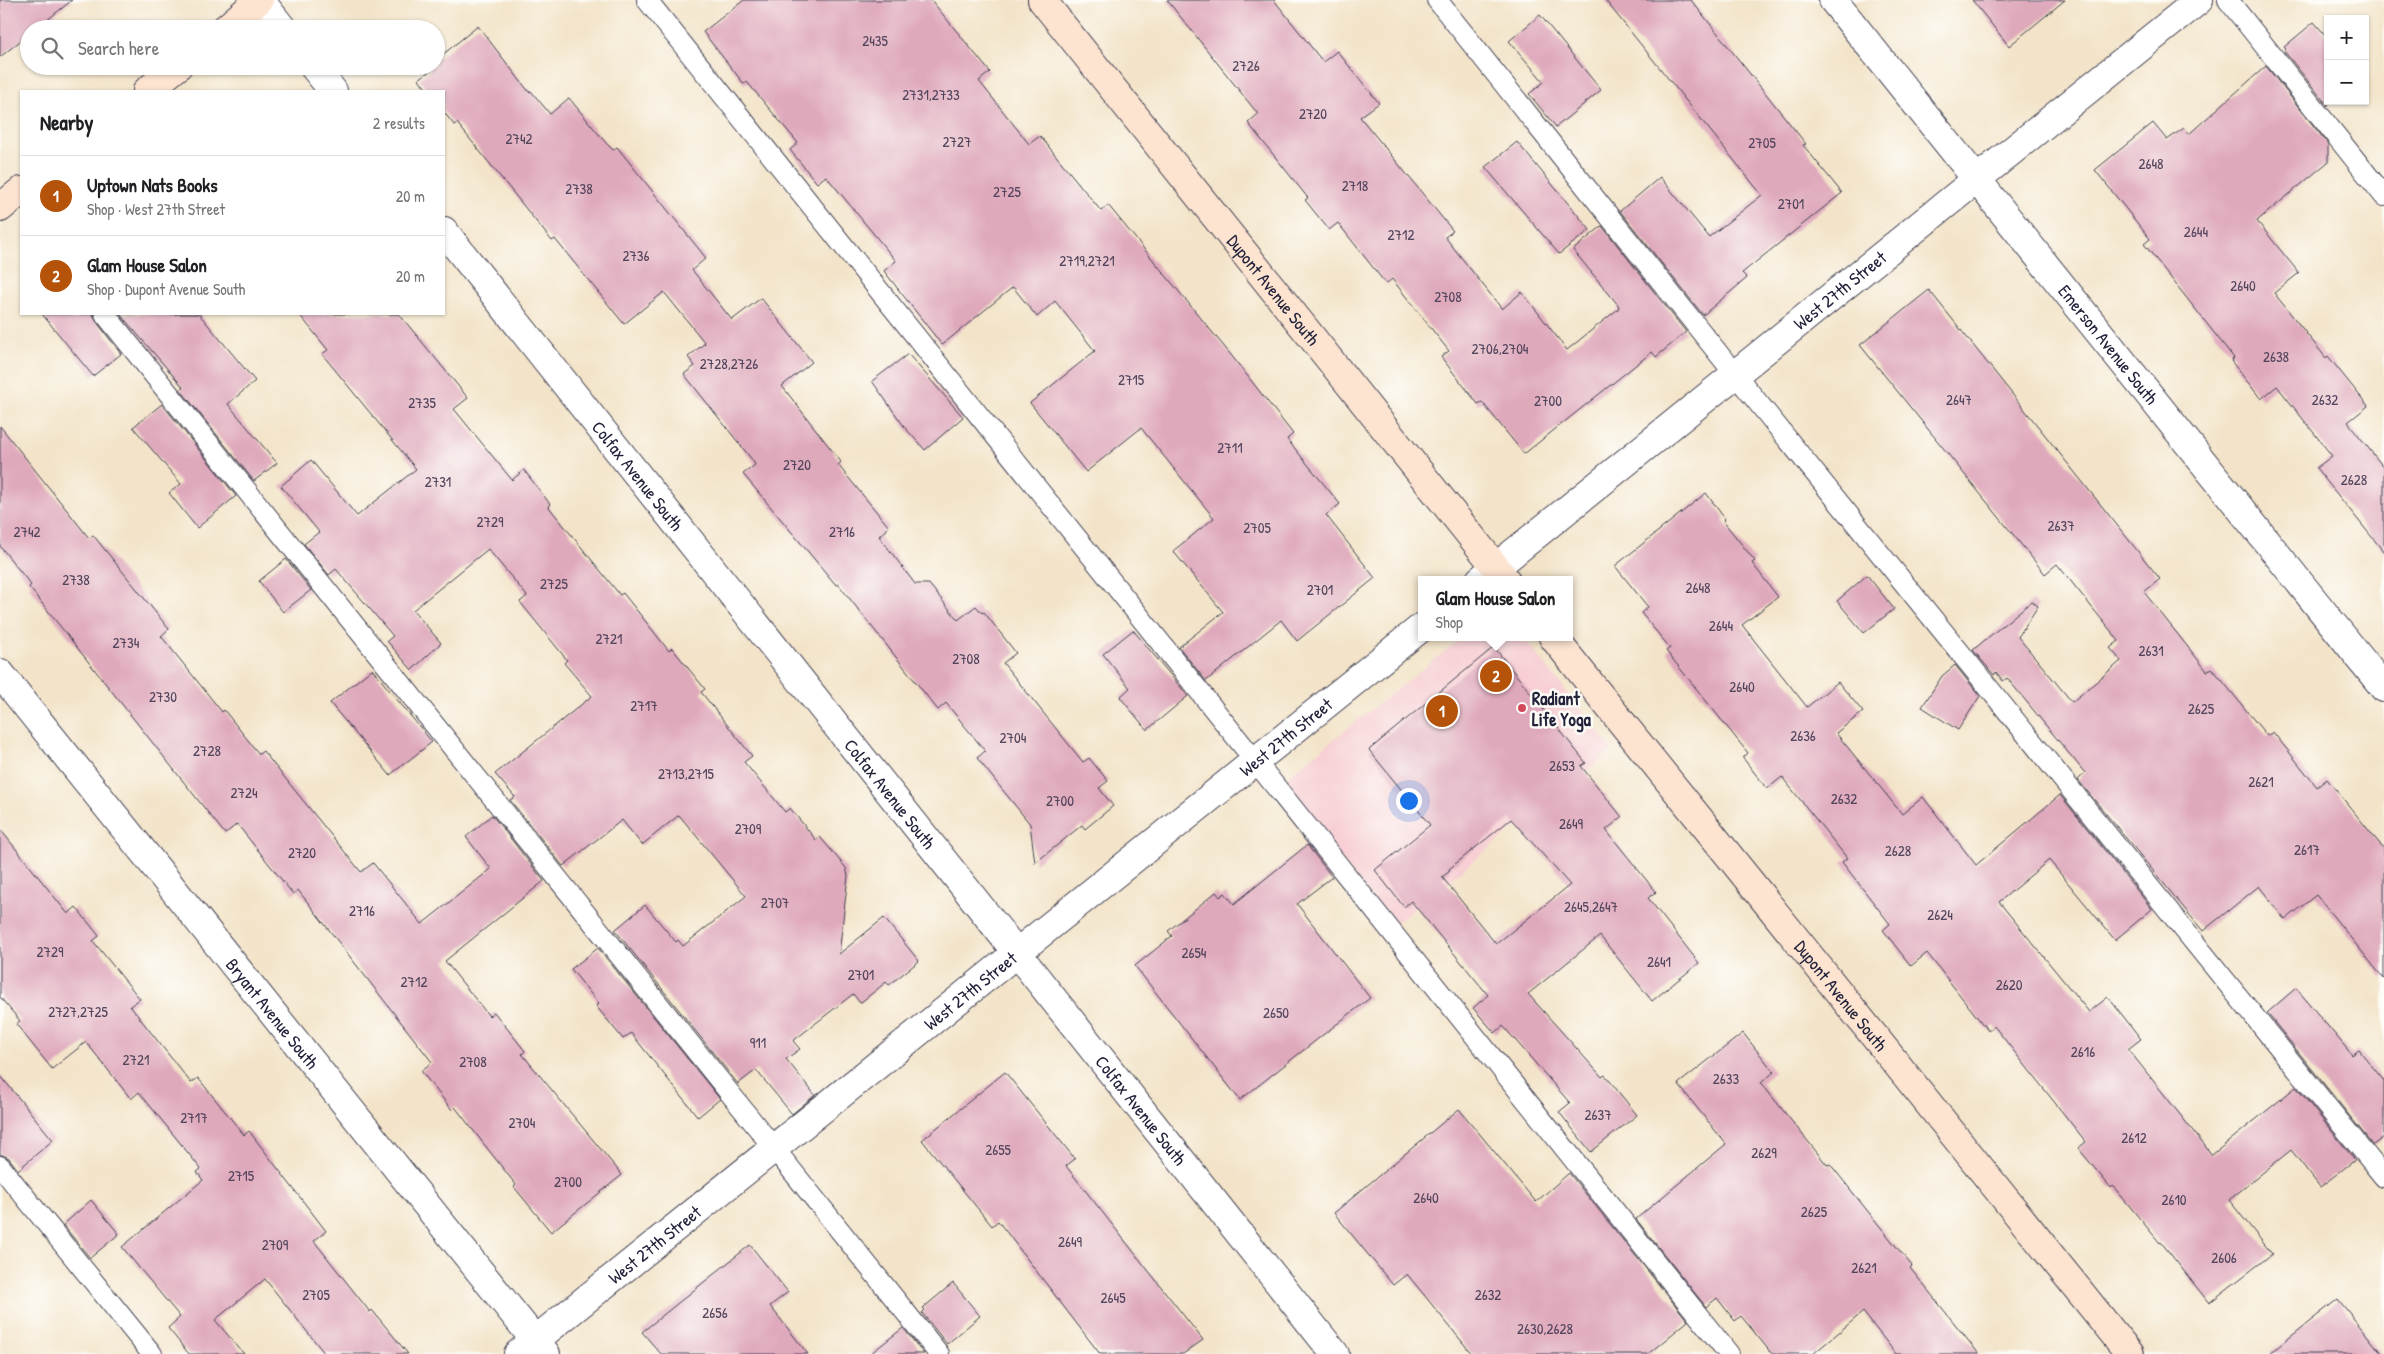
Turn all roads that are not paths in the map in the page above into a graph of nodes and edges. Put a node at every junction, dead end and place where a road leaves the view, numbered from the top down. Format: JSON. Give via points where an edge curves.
{"nodes":[{"id":1,"x":259,"y":0,"type":"edge"},
{"id":2,"x":647,"y":0,"type":"edge"},
{"id":3,"x":1042,"y":0,"type":"edge"},
{"id":4,"x":1437,"y":0,"type":"edge"},
{"id":5,"x":1833,"y":0,"type":"edge"},
{"id":6,"x":2199,"y":0,"type":"edge"},
{"id":7,"x":2228,"y":0,"type":"edge"},
{"id":8,"x":236,"y":20,"type":"edge"},
{"id":9,"x":276,"y":20,"type":"edge"},
{"id":10,"x":166,"y":75,"type":"edge"},
{"id":11,"x":320,"y":75,"type":"edge"},
{"id":12,"x":147,"y":90,"type":"edge"},
{"id":13,"x":332,"y":90,"type":"edge"},
{"id":14,"x":1976,"y":179,"type":"junction"},
{"id":15,"x":2384,"y":196,"type":"edge"},
{"id":16,"x":445,"y":232,"type":"edge"},
{"id":17,"x":106,"y":315,"type":"edge"},
{"id":18,"x":1735,"y":374,"type":"junction"},
{"id":19,"x":1494,"y":575,"type":"edge"},
{"id":20,"x":1418,"y":630,"type":"edge"},
{"id":21,"x":1556,"y":641,"type":"edge"},
{"id":22,"x":0,"y":672,"type":"edge"},
{"id":23,"x":2384,"y":688,"type":"edge"},
{"id":24,"x":1256,"y":760,"type":"junction"},
{"id":25,"x":1017,"y":953,"type":"junction"},
{"id":26,"x":774,"y":1148,"type":"junction"},
{"id":27,"x":0,"y":1166,"type":"edge"},
{"id":28,"x":2384,"y":1177,"type":"edge"},
{"id":29,"x":533,"y":1349,"type":"edge"},
{"id":30,"x":152,"y":1354,"type":"edge"},
{"id":31,"x":939,"y":1354,"type":"edge"},
{"id":32,"x":1336,"y":1354,"type":"edge"},
{"id":33,"x":1729,"y":1354,"type":"edge"},
{"id":34,"x":2130,"y":1354,"type":"edge"}],
"edges":[{"from":1,"to":8,"type":"street"},
{"from":1,"to":9,"type":"street"},
{"from":2,"to":24,"type":"lane"},
{"from":3,"to":19,"type":"street","name":"Dupont Avenue South"},
{"from":4,"to":18,"type":"lane"},
{"from":5,"to":14,"type":"street","name":"Emerson Avenue South"},
{"from":6,"to":14,"type":"street","name":"West 27th Street"},
{"from":7,"to":15,"type":"lane"},
{"from":10,"to":12,"type":"street"},
{"from":11,"to":13,"type":"street"},
{"from":14,"to":18,"type":"street","name":"West 27th Street"},
{"from":14,"to":23,"type":"street","name":"Emerson Avenue South"},
{"from":16,"to":25,"type":"street","name":"Colfax Avenue South"},
{"from":17,"to":26,"type":"lane"},
{"from":18,"to":19,"type":"street","name":"West 27th Street"},
{"from":18,"to":28,"type":"lane"},
{"from":20,"to":24,"type":"street","name":"West 27th Street"},
{"from":21,"to":34,"type":"street","name":"Dupont Avenue South"},
{"from":22,"to":29,"type":"street","name":"Bryant Avenue South"},
{"from":24,"to":25,"type":"street","name":"West 27th Street"},
{"from":24,"to":33,"type":"lane"},
{"from":25,"to":26,"type":"street","name":"West 27th Street"},
{"from":25,"to":32,"type":"street","name":"Colfax Avenue South"},
{"from":26,"to":29,"type":"street","name":"West 27th Street"},
{"from":26,"to":31,"type":"lane","via":[[873,1259]]},
{"from":27,"to":30,"type":"lane"}]}
